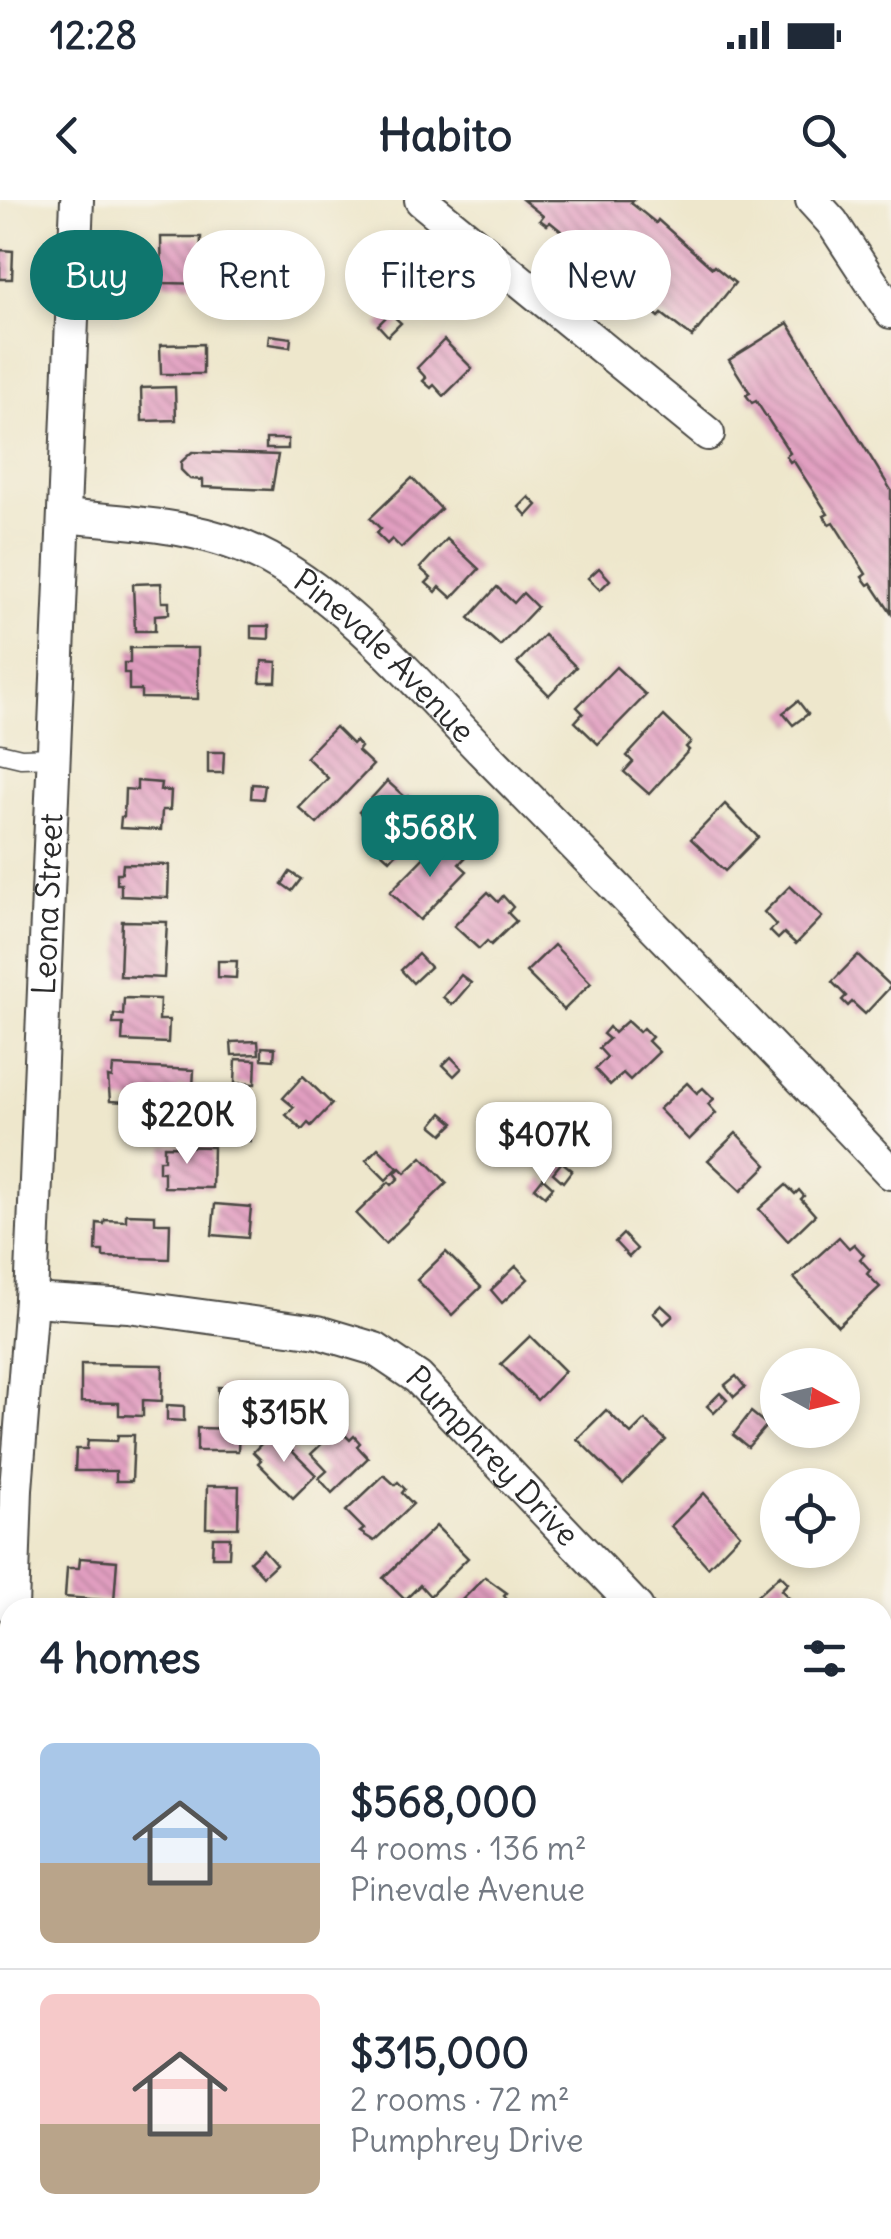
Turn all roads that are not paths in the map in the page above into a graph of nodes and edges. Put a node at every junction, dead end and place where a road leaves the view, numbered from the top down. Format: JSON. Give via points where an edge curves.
{"nodes":[{"id":1,"x":77,"y":200,"type":"edge"},
{"id":2,"x":421,"y":200,"type":"edge"},
{"id":3,"x":812,"y":200,"type":"edge"},
{"id":4,"x":891,"y":312,"type":"edge"},
{"id":5,"x":708,"y":434,"type":"dead end"},
{"id":6,"x":64,"y":516,"type":"junction"},
{"id":7,"x":0,"y":753,"type":"edge"},
{"id":8,"x":54,"y":757,"type":"junction"},
{"id":9,"x":891,"y":1174,"type":"edge"},
{"id":10,"x":31,"y":1300,"type":"junction"},
{"id":11,"x":13,"y":1598,"type":"edge"},
{"id":12,"x":627,"y":1598,"type":"edge"}],
"edges":[{"from":1,"to":6,"type":"street","name":"Leona Street"},
{"from":2,"to":5,"type":"street"},
{"from":3,"to":4,"type":"street"},
{"from":6,"to":8,"type":"street","name":"Leona Street"},
{"from":6,"to":9,"type":"street","name":"Pinevale Avenue","via":[[226,539],[270,560],[380,642]]},
{"from":7,"to":8,"type":"lane"},
{"from":8,"to":10,"type":"street","name":"Leona Street"},
{"from":10,"to":11,"type":"street","name":"Leona Street"},
{"from":10,"to":12,"type":"street","name":"Pumphrey Drive","via":[[221,1316],[375,1349],[418,1378]]}]}
